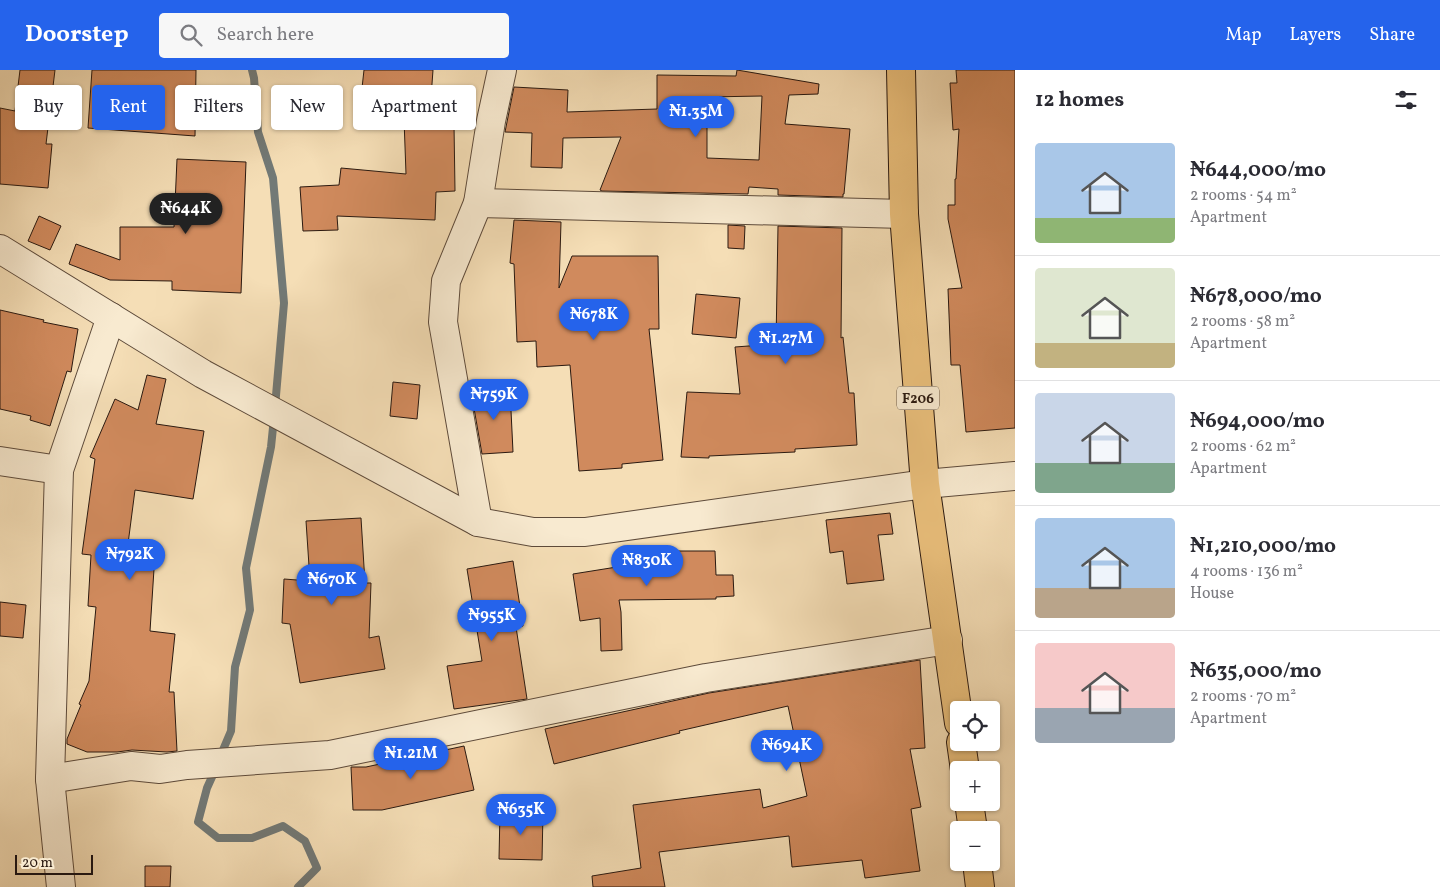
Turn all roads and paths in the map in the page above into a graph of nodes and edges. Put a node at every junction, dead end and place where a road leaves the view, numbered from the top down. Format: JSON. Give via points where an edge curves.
{"nodes":[{"id":1,"x":502,"y":70,"type":"edge"},
{"id":2,"x":901,"y":70,"type":"edge"},
{"id":3,"x":478,"y":203,"type":"junction"},
{"id":4,"x":904,"y":214,"type":"junction"},
{"id":5,"x":0,"y":249,"type":"edge"},
{"id":6,"x":111,"y":317,"type":"junction"},
{"id":7,"x":0,"y":461,"type":"edge"},
{"id":8,"x":59,"y":470,"type":"junction"},
{"id":9,"x":1015,"y":476,"type":"edge"},
{"id":10,"x":925,"y":484,"type":"junction"},
{"id":11,"x":478,"y":522,"type":"junction"},
{"id":12,"x":948,"y":640,"type":"junction"},
{"id":13,"x":956,"y":701,"type":"edge"},
{"id":14,"x":50,"y":779,"type":"junction"},
{"id":15,"x":978,"y":871,"type":"edge"},
{"id":16,"x":61,"y":887,"type":"edge"},
{"id":17,"x":980,"y":887,"type":"edge"}],
"edges":[{"from":1,"to":3,"type":"street"},
{"from":2,"to":4,"type":"main road","number":"F206"},
{"from":3,"to":4,"type":"street"},
{"from":3,"to":11,"type":"street","via":[[446,281],[443,322]]},
{"from":4,"to":10,"type":"main road","number":"F206"},
{"from":5,"to":6,"type":"street"},
{"from":6,"to":8,"type":"street"},
{"from":6,"to":11,"type":"street","via":[[202,374]]},
{"from":7,"to":8,"type":"street"},
{"from":8,"to":14,"type":"street"},
{"from":9,"to":10,"type":"street"},
{"from":10,"to":11,"type":"street","via":[[585,532],[532,532]]},
{"from":10,"to":12,"type":"main road","number":"F206"},
{"from":12,"to":13,"type":"main road","number":"F206"},
{"from":12,"to":14,"type":"street","via":[[706,678],[330,755],[160,769],[131,766]]},
{"from":14,"to":16,"type":"street"},
{"from":15,"to":17,"type":"main road"}]}
